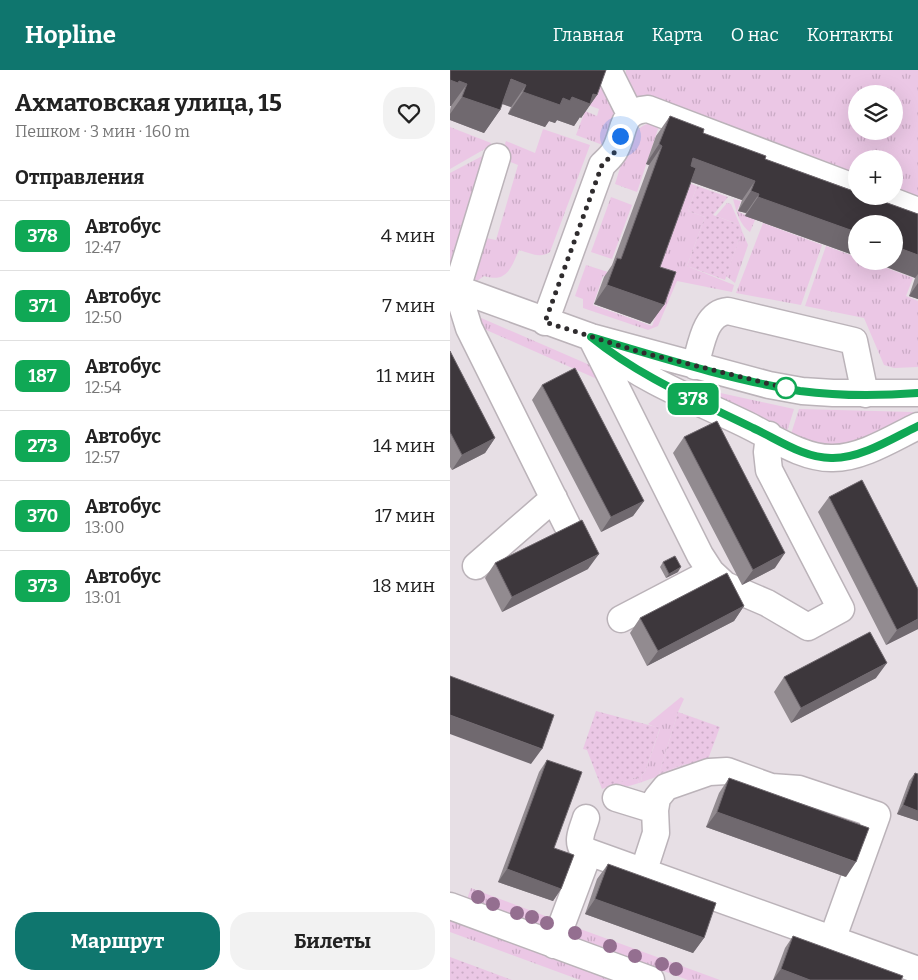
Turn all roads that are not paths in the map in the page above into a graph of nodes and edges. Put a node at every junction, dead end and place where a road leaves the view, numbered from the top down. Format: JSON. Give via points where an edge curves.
{"nodes":[{"id":1,"x":608,"y":70,"type":"edge"},
{"id":2,"x":630,"y":114,"type":"junction"},
{"id":3,"x":497,"y":157,"type":"dead end"},
{"id":4,"x":848,"y":185,"type":"edge"},
{"id":5,"x":902,"y":205,"type":"edge"},
{"id":6,"x":918,"y":211,"type":"edge"},
{"id":7,"x":453,"y":287,"type":"edge"},
{"id":8,"x":545,"y":322,"type":"junction"},
{"id":9,"x":591,"y":337,"type":"junction"},
{"id":10,"x":695,"y":366,"type":"junction"},
{"id":11,"x":918,"y":393,"type":"edge"},
{"id":12,"x":865,"y":394,"type":"junction"},
{"id":13,"x":918,"y":426,"type":"edge"},
{"id":14,"x":769,"y":435,"type":"junction"},
{"id":15,"x":554,"y":498,"type":"junction"},
{"id":16,"x":567,"y":525,"type":"edge"},
{"id":17,"x":476,"y":566,"type":"dead end"},
{"id":18,"x":711,"y":572,"type":"junction"},
{"id":19,"x":621,"y":619,"type":"dead end"},
{"id":20,"x":616,"y":798,"type":"dead end"},
{"id":21,"x":655,"y":810,"type":"junction"},
{"id":22,"x":586,"y":818,"type":"dead end"},
{"id":23,"x":589,"y":852,"type":"junction"},
{"id":24,"x":644,"y":870,"type":"junction"},
{"id":25,"x":450,"y":906,"type":"edge"},
{"id":26,"x":832,"y":940,"type":"junction"},
{"id":27,"x":554,"y":944,"type":"junction"},
{"id":28,"x":918,"y":970,"type":"edge"},
{"id":29,"x":651,"y":980,"type":"edge"}],
"edges":[{"from":1,"to":2,"type":"street"},
{"from":2,"to":4,"type":"street","via":[[648,109]]},
{"from":2,"to":8,"type":"street","via":[[615,152],[602,165]]},
{"from":3,"to":7,"type":"street"},
{"from":5,"to":6,"type":"street"},
{"from":7,"to":8,"type":"street"},
{"from":7,"to":15,"type":"street","via":[[469,328]]},
{"from":8,"to":9,"type":"street"},
{"from":9,"to":10,"type":"street"},
{"from":9,"to":14,"type":"street","via":[[646,377]]},
{"from":9,"to":18,"type":"street"},
{"from":10,"to":12,"type":"street","via":[[802,391]]},
{"from":10,"to":12,"type":"street","via":[[709,321],[721,312],[728,312],[854,341]]},
{"from":11,"to":12,"type":"street"},
{"from":13,"to":14,"type":"street","via":[[848,457],[831,459],[797,450]]},
{"from":14,"to":18,"type":"street","via":[[769,470],[841,609],[808,627],[767,603],[725,585]]},
{"from":15,"to":16,"type":"street"},
{"from":15,"to":17,"type":"street"},
{"from":18,"to":19,"type":"street"},
{"from":20,"to":21,"type":"street"},
{"from":21,"to":24,"type":"street","via":[[656,833]]},
{"from":21,"to":26,"type":"street","via":[[657,798],[666,787],[709,772],[727,771],[771,787],[799,789],[877,815]]},
{"from":22,"to":23,"type":"street","via":[[579,845]]},
{"from":23,"to":24,"type":"street"},
{"from":23,"to":27,"type":"street"},
{"from":24,"to":26,"type":"street"},
{"from":25,"to":27,"type":"street"},
{"from":26,"to":28,"type":"street"},
{"from":27,"to":29,"type":"street"}]}
